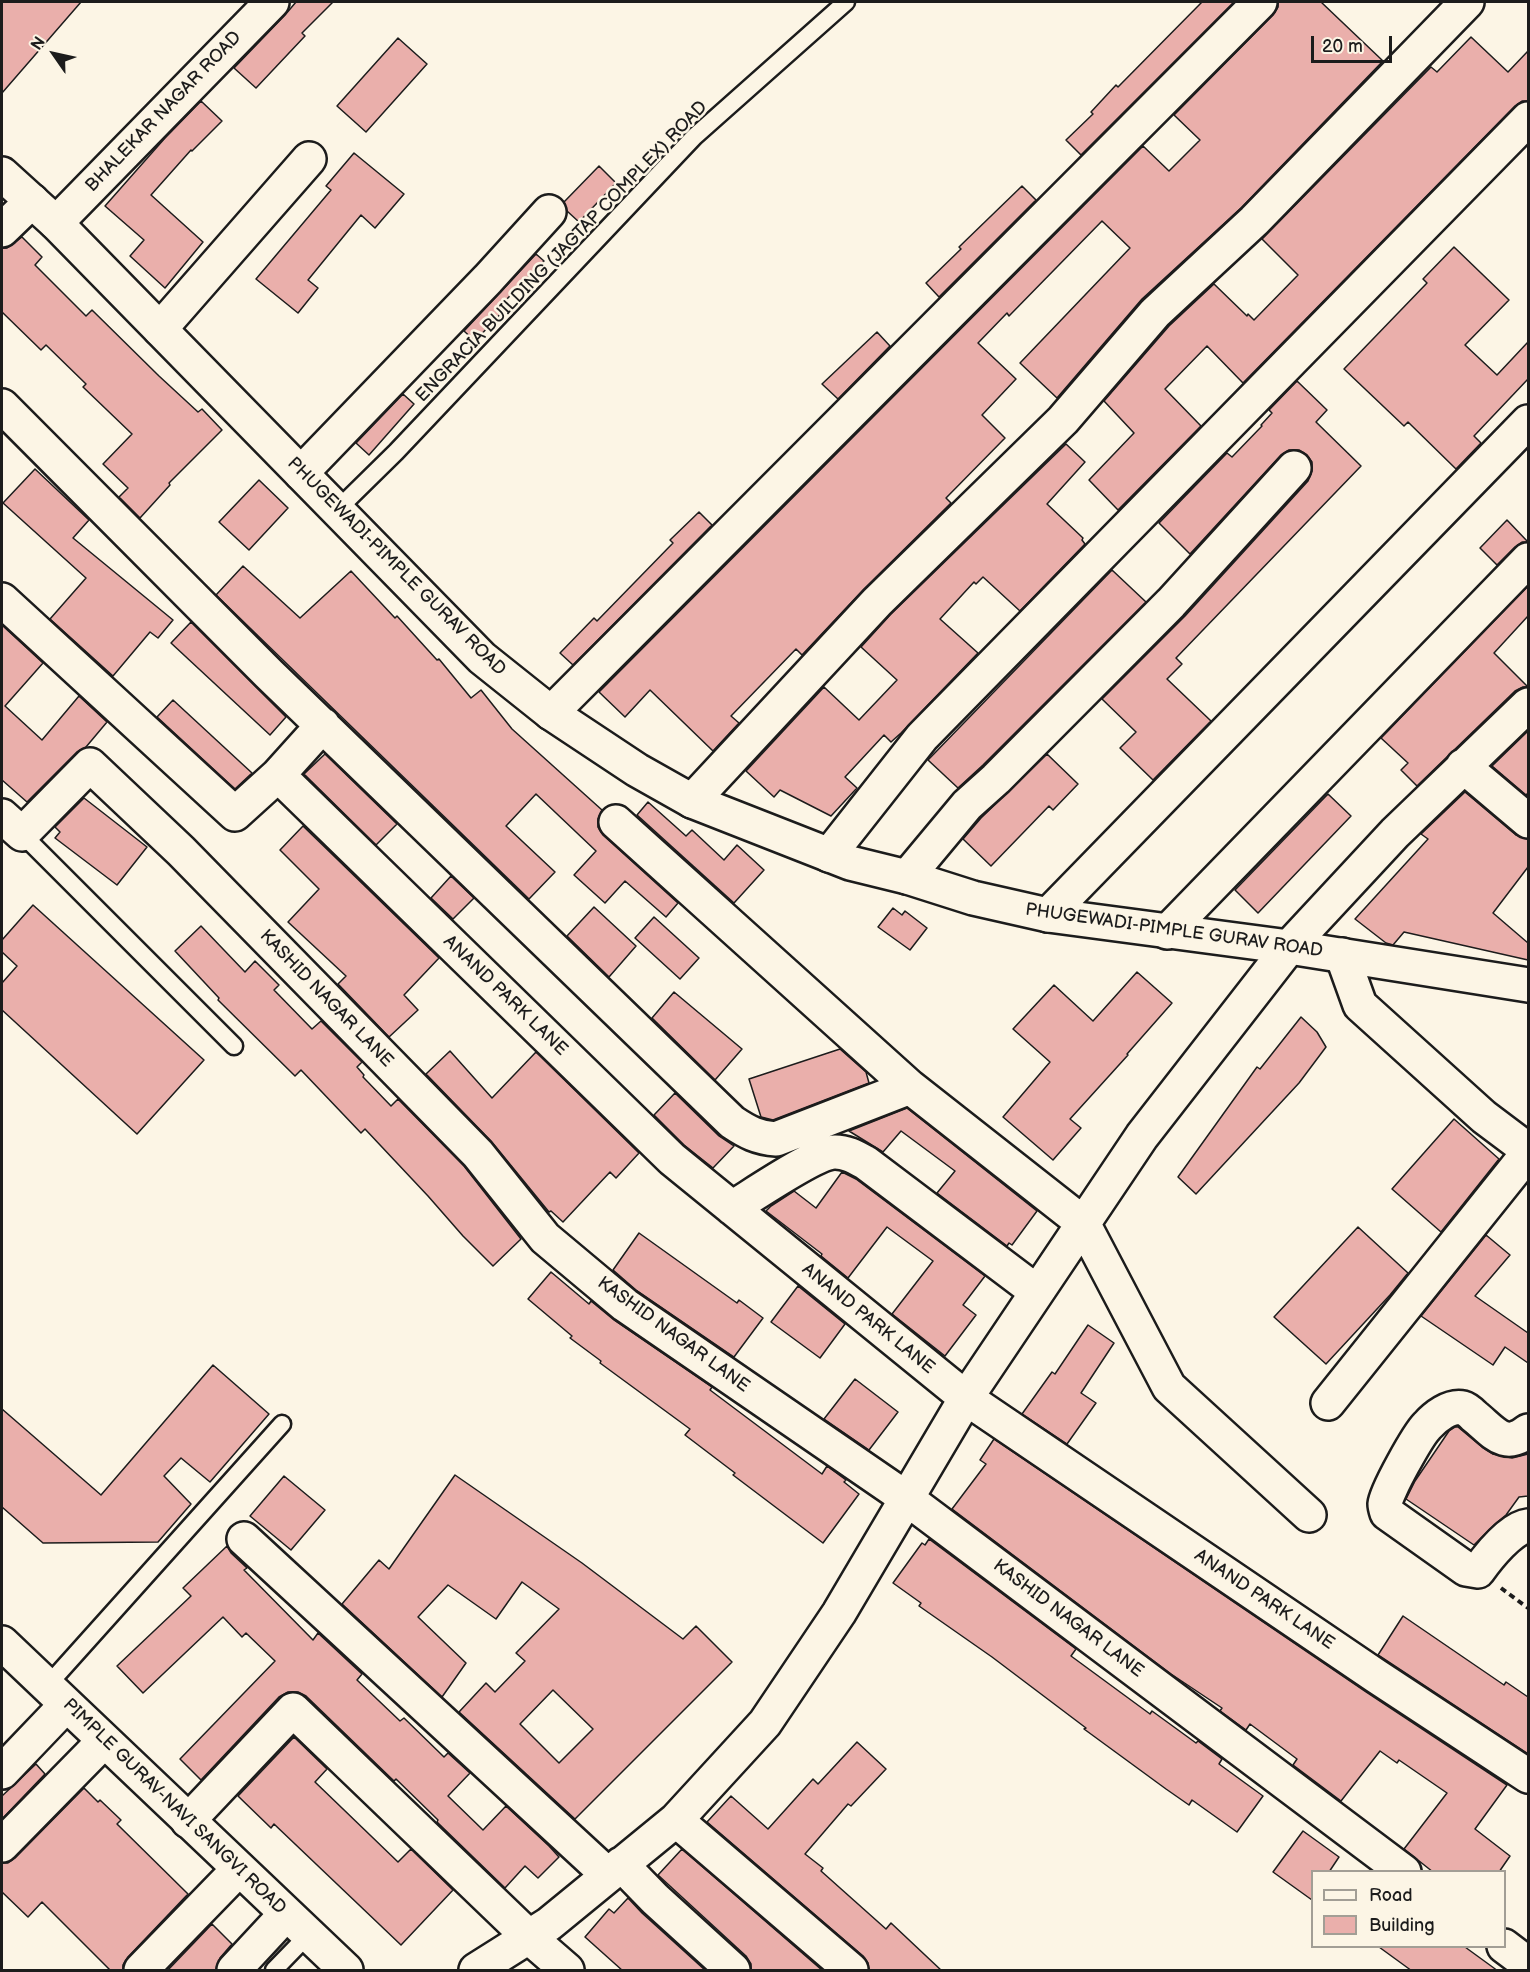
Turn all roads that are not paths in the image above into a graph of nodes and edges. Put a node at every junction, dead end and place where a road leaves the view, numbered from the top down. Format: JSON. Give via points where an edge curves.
{"nodes":[{"id":1,"x":272,"y":2,"type":"edge"},
{"id":2,"x":846,"y":2,"type":"edge"},
{"id":3,"x":1260,"y":2,"type":"edge"},
{"id":4,"x":1467,"y":2,"type":"edge"},
{"id":5,"x":1528,"y":119,"type":"edge"},
{"id":6,"x":309,"y":159,"type":"dead end"},
{"id":7,"x":2,"y":174,"type":"edge"},
{"id":8,"x":32,"y":201,"type":"junction"},
{"id":9,"x":549,"y":212,"type":"dead end"},
{"id":10,"x":56,"y":223,"type":"junction"},
{"id":11,"x":2,"y":230,"type":"edge"},
{"id":12,"x":160,"y":329,"type":"junction"},
{"id":13,"x":2,"y":406,"type":"edge"},
{"id":14,"x":1528,"y":422,"type":"edge"},
{"id":15,"x":1294,"y":468,"type":"dead end"},
{"id":16,"x":301,"y":473,"type":"junction"},
{"id":17,"x":337,"y":510,"type":"junction"},
{"id":18,"x":1528,"y":560,"type":"edge"},
{"id":19,"x":2,"y":600,"type":"edge"},
{"id":20,"x":1528,"y":705,"type":"edge"},
{"id":21,"x":551,"y":712,"type":"junction"},
{"id":22,"x":323,"y":725,"type":"junction"},
{"id":23,"x":1463,"y":766,"type":"junction"},
{"id":24,"x":278,"y":775,"type":"junction"},
{"id":25,"x":692,"y":801,"type":"junction"},
{"id":26,"x":1528,"y":821,"type":"edge"},
{"id":27,"x":616,"y":822,"type":"dead end"},
{"id":28,"x":12,"y":825,"type":"edge"},
{"id":29,"x":829,"y":855,"type":"junction"},
{"id":30,"x":907,"y":877,"type":"junction"},
{"id":31,"x":1048,"y":915,"type":"junction"},
{"id":32,"x":1167,"y":932,"type":"junction"},
{"id":33,"x":1290,"y":947,"type":"junction"},
{"id":34,"x":1342,"y":955,"type":"junction"},
{"id":35,"x":1528,"y":985,"type":"edge"},
{"id":36,"x":234,"y":1046,"type":"dead end"},
{"id":37,"x":910,"y":1087,"type":"junction"},
{"id":38,"x":1528,"y":1152,"type":"edge"},
{"id":39,"x":732,"y":1208,"type":"junction"},
{"id":40,"x":1083,"y":1223,"type":"junction"},
{"id":41,"x":1037,"y":1292,"type":"junction"},
{"id":42,"x":966,"y":1398,"type":"junction"},
{"id":43,"x":1328,"y":1403,"type":"dead end"},
{"id":44,"x":282,"y":1424,"type":"dead end"},
{"id":45,"x":1528,"y":1431,"type":"edge"},
{"id":46,"x":906,"y":1498,"type":"junction"},
{"id":47,"x":1309,"y":1515,"type":"dead end"},
{"id":48,"x":1528,"y":1526,"type":"edge"},
{"id":49,"x":244,"y":1539,"type":"dead end"},
{"id":50,"x":2,"y":1643,"type":"edge"},
{"id":51,"x":56,"y":1695,"type":"junction"},
{"id":52,"x":104,"y":1741,"type":"junction"},
{"id":53,"x":2,"y":1772,"type":"edge"},
{"id":54,"x":1528,"y":1776,"type":"edge"},
{"id":55,"x":676,"y":1820,"type":"junction"},
{"id":56,"x":188,"y":1821,"type":"junction"},
{"id":57,"x":2,"y":1845,"type":"edge"},
{"id":58,"x":239,"y":1869,"type":"junction"},
{"id":59,"x":615,"y":1870,"type":"junction"},
{"id":60,"x":1401,"y":1870,"type":"edge"},
{"id":61,"x":297,"y":1924,"type":"junction"},
{"id":62,"x":529,"y":1937,"type":"junction"},
{"id":63,"x":1506,"y":1948,"type":"edge"},
{"id":64,"x":1528,"y":1964,"type":"edge"},
{"id":65,"x":141,"y":1971,"type":"edge"},
{"id":66,"x":234,"y":1971,"type":"edge"},
{"id":67,"x":274,"y":1971,"type":"edge"},
{"id":68,"x":346,"y":1971,"type":"edge"},
{"id":69,"x":476,"y":1971,"type":"edge"},
{"id":70,"x":567,"y":1971,"type":"edge"},
{"id":71,"x":733,"y":1971,"type":"edge"},
{"id":72,"x":851,"y":1971,"type":"edge"}],
"edges":[{"from":1,"to":10,"type":"street","name":"BHALEKAR NAGAR ROAD"},
{"from":2,"to":17,"type":"lane","name":"ENGRACIA BUILDING (JAGTAP COMPLEX) ROAD","via":[[694,137]]},
{"from":3,"to":21,"type":"street"},
{"from":4,"to":25,"type":"street","via":[[1254,221],[1155,313],[1063,420],[877,602]]},
{"from":5,"to":29,"type":"street","via":[[922,737]]},
{"from":6,"to":12,"type":"street"},
{"from":7,"to":8,"type":"street","name":"PHUGEWADI-PIMPLE GURAV ROAD"},
{"from":8,"to":10,"type":"street","name":"PHUGEWADI-PIMPLE GURAV ROAD"},
{"from":8,"to":11,"type":"street"},
{"from":9,"to":16,"type":"street"},
{"from":10,"to":12,"type":"street","name":"PHUGEWADI-PIMPLE GURAV ROAD"},
{"from":12,"to":16,"type":"street","name":"PHUGEWADI-PIMPLE GURAV ROAD"},
{"from":13,"to":22,"type":"street"},
{"from":14,"to":31,"type":"street"},
{"from":15,"to":30,"type":"street","via":[[1171,603],[967,806]]},
{"from":16,"to":17,"type":"street","name":"PHUGEWADI-PIMPLE GURAV ROAD"},
{"from":17,"to":21,"type":"street","name":"PHUGEWADI-PIMPLE GURAV ROAD","via":[[483,658]]},
{"from":18,"to":32,"type":"street"},
{"from":19,"to":24,"type":"street","via":[[235,814]]},
{"from":20,"to":23,"type":"street"},
{"from":21,"to":25,"type":"street","name":"PHUGEWADI-PIMPLE GURAV ROAD","via":[[637,770]]},
{"from":22,"to":24,"type":"street"},
{"from":22,"to":37,"type":"street","via":[[732,1122],[751,1134],[776,1139]]},
{"from":23,"to":26,"type":"street"},
{"from":23,"to":33,"type":"street"},
{"from":24,"to":39,"type":"street","name":"ANAND PARK LANE","via":[[664,1151]]},
{"from":25,"to":29,"type":"street","name":"PHUGEWADI-PIMPLE GURAV ROAD"},
{"from":27,"to":37,"type":"street"},
{"from":28,"to":36,"type":"lane"},
{"from":28,"to":46,"type":"street","name":"KASHID NAGAR LANE","via":[[90,765],[181,851],[478,1154],[546,1238],[625,1305]]},
{"from":29,"to":30,"type":"street","name":"PHUGEWADI-PIMPLE GURAV ROAD"},
{"from":30,"to":31,"type":"street","name":"PHUGEWADI-PIMPLE GURAV ROAD","via":[[973,898]]},
{"from":31,"to":32,"type":"street","name":"PHUGEWADI-PIMPLE GURAV ROAD"},
{"from":32,"to":33,"type":"street","name":"PHUGEWADI-PIMPLE GURAV ROAD"},
{"from":33,"to":34,"type":"street","name":"PHUGEWADI-PIMPLE GURAV ROAD"},
{"from":33,"to":40,"type":"street","via":[[1142,1136]]},
{"from":34,"to":35,"type":"street","name":"PHUGEWADI-PIMPLE GURAV ROAD"},
{"from":34,"to":38,"type":"street","via":[[1360,1005]]},
{"from":37,"to":40,"type":"street"},
{"from":38,"to":43,"type":"street"},
{"from":39,"to":41,"type":"street","via":[[814,1159],[832,1152],[848,1154],[866,1163]]},
{"from":39,"to":42,"type":"street","name":"ANAND PARK LANE"},
{"from":40,"to":41,"type":"street"},
{"from":40,"to":47,"type":"street","via":[[1169,1387]]},
{"from":41,"to":42,"type":"street"},
{"from":42,"to":46,"type":"street"},
{"from":42,"to":54,"type":"street","name":"ANAND PARK LANE"},
{"from":44,"to":51,"type":"lane"},
{"from":45,"to":48,"type":"street","via":[[1510,1441],[1465,1408],[1448,1410],[1425,1427],[1385,1503],[1387,1514],[1466,1569],[1478,1571],[1488,1556]]},
{"from":46,"to":55,"type":"street","via":[[839,1613],[765,1723]]},
{"from":46,"to":60,"type":"street","name":"KASHID NAGAR LANE"},
{"from":49,"to":59,"type":"street"},
{"from":50,"to":51,"type":"street","name":"PIMPLE GURAV-NAVI SANGVI ROAD"},
{"from":51,"to":52,"type":"street","name":"PIMPLE GURAV-NAVI SANGVI ROAD"},
{"from":51,"to":53,"type":"street"},
{"from":52,"to":56,"type":"street","name":"PIMPLE GURAV-NAVI SANGVI ROAD"},
{"from":52,"to":57,"type":"street"},
{"from":55,"to":59,"type":"street"},
{"from":55,"to":72,"type":"street"},
{"from":56,"to":58,"type":"street","name":"PIMPLE GURAV-NAVI SANGVI ROAD"},
{"from":56,"to":62,"type":"street","via":[[293,1710]]},
{"from":58,"to":61,"type":"street","name":"PIMPLE GURAV-NAVI SANGVI ROAD"},
{"from":58,"to":65,"type":"street"},
{"from":59,"to":62,"type":"street"},
{"from":59,"to":71,"type":"street","via":[[655,1899]]},
{"from":61,"to":66,"type":"street"},
{"from":61,"to":67,"type":"lane"},
{"from":61,"to":68,"type":"street","name":"PIMPLE GURAV-NAVI SANGVI ROAD"},
{"from":62,"to":69,"type":"street"},
{"from":62,"to":70,"type":"street"},
{"from":63,"to":64,"type":"street"}]}
